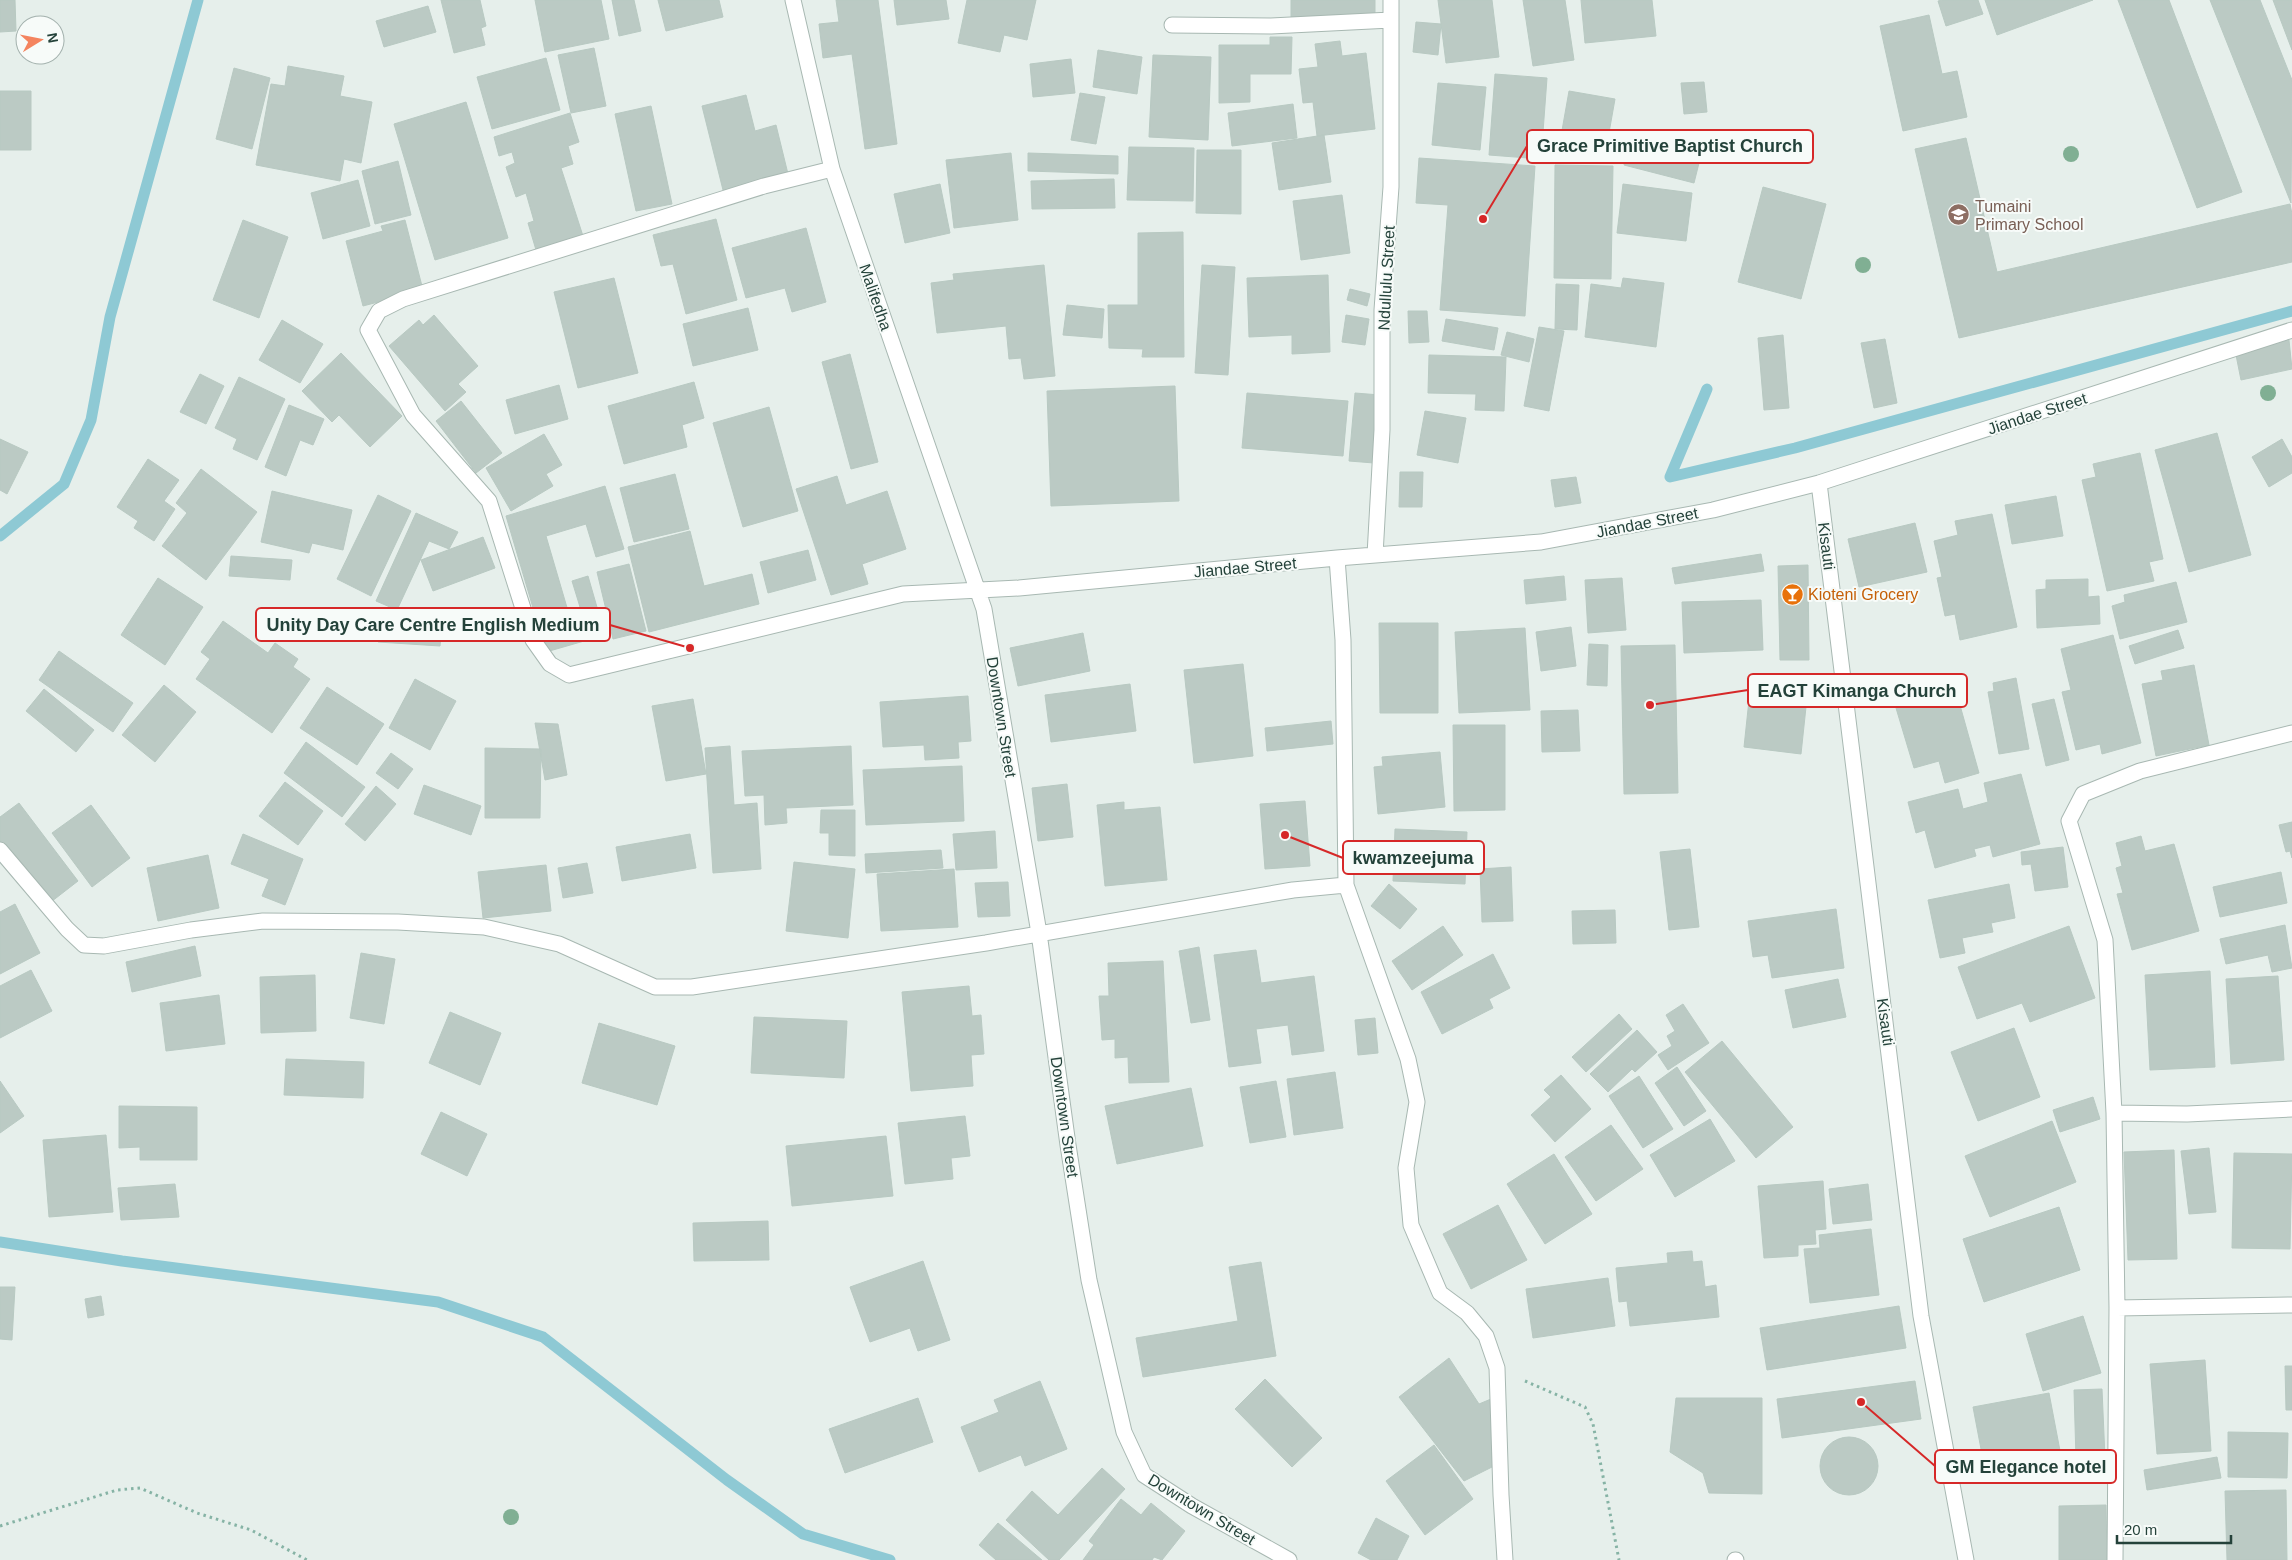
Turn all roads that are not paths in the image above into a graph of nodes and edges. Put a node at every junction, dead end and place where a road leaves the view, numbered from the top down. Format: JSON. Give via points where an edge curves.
{"nodes":[{"id":1,"x":793,"y":0,"type":"edge"},
{"id":2,"x":1391,"y":0,"type":"edge"},
{"id":3,"x":1391,"y":20,"type":"junction"},
{"id":4,"x":1172,"y":25,"type":"dead end"},
{"id":5,"x":832,"y":169,"type":"junction"},
{"id":6,"x":2292,"y":330,"type":"edge"},
{"id":7,"x":1819,"y":483,"type":"junction"},
{"id":8,"x":1375,"y":555,"type":"junction"},
{"id":9,"x":1337,"y":558,"type":"junction"},
{"id":10,"x":978,"y":589,"type":"junction"},
{"id":11,"x":2292,"y":733,"type":"edge"},
{"id":12,"x":0,"y":850,"type":"edge"},
{"id":13,"x":1346,"y":885,"type":"junction"},
{"id":14,"x":1039,"y":933,"type":"junction"},
{"id":15,"x":2292,"y":1109,"type":"edge"},
{"id":16,"x":2114,"y":1113,"type":"junction"},
{"id":17,"x":2292,"y":1305,"type":"edge"},
{"id":18,"x":2117,"y":1308,"type":"junction"},
{"id":19,"x":1289,"y":1560,"type":"edge"},
{"id":20,"x":1506,"y":1560,"type":"edge"},
{"id":21,"x":1966,"y":1560,"type":"edge"},
{"id":22,"x":2115,"y":1560,"type":"edge"}],
"edges":[{"from":1,"to":5,"type":"street","name":"Malifedha"},
{"from":2,"to":3,"type":"street","name":"Ndullulu Street"},
{"from":3,"to":4,"type":"street","via":[[1271,26]]},
{"from":3,"to":8,"type":"street","name":"Ndullulu Street","via":[[1391,187],[1382,310],[1382,430]]},
{"from":5,"to":10,"type":"street","name":"Malifedha"},
{"from":5,"to":10,"type":"street","name":"Jiandae Street","via":[[764,186],[403,298],[379,311],[368,330],[370,339],[413,415],[489,501],[533,640],[550,664],[570,675],[903,594]]},
{"from":6,"to":7,"type":"street","name":"Jiandae Street"},
{"from":7,"to":8,"type":"street","name":"Jiandae Street","via":[[1713,510],[1541,542]]},
{"from":7,"to":21,"type":"street","name":"Kisauti","via":[[1921,1316]]},
{"from":8,"to":9,"type":"street","name":"Jiandae Street"},
{"from":9,"to":10,"type":"street","name":"Jiandae Street","via":[[1019,588]]},
{"from":9,"to":13,"type":"street","via":[[1344,640]]},
{"from":10,"to":14,"type":"street","name":"Downtown Street"},
{"from":11,"to":16,"type":"street","via":[[2140,771],[2083,794],[2069,822],[2105,940]]},
{"from":12,"to":14,"type":"street","via":[[84,946],[104,946],[191,930],[263,922],[398,922],[484,927],[559,944],[655,987],[683,987]]},
{"from":13,"to":14,"type":"street","via":[[1293,890]]},
{"from":13,"to":20,"type":"street","via":[[1408,1059],[1417,1102],[1406,1168],[1411,1225],[1440,1293],[1467,1313],[1486,1336],[1497,1368]]},
{"from":14,"to":19,"type":"street","name":"Downtown Street","via":[[1089,1280],[1124,1432],[1144,1475]]},
{"from":15,"to":16,"type":"street","via":[[2187,1114]]},
{"from":16,"to":18,"type":"street"},
{"from":17,"to":18,"type":"street"},
{"from":18,"to":22,"type":"street"}]}
